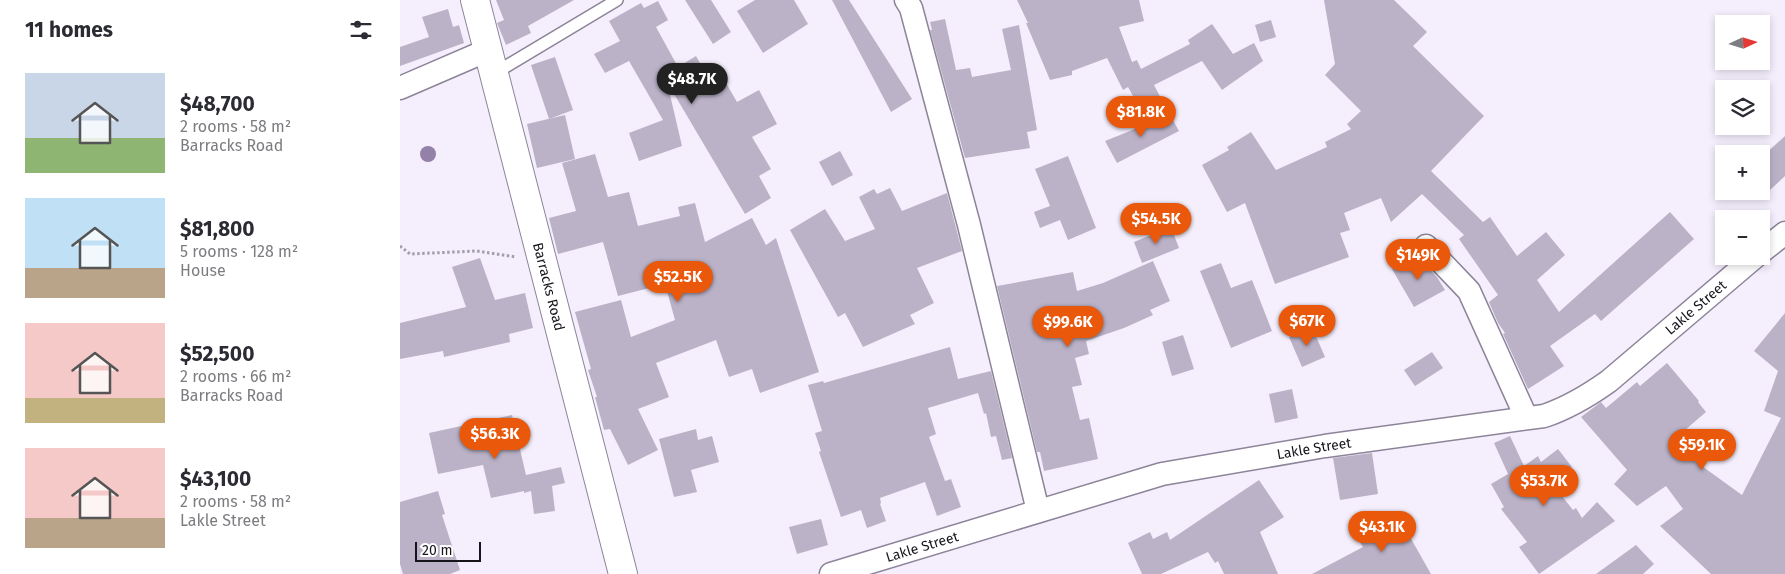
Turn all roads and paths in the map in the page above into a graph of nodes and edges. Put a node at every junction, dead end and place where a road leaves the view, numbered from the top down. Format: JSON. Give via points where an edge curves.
{"nodes":[{"id":1,"x":475,"y":0,"type":"edge"},
{"id":2,"x":617,"y":0,"type":"edge"},
{"id":3,"x":906,"y":0,"type":"edge"},
{"id":4,"x":490,"y":62,"type":"junction"},
{"id":5,"x":400,"y":88,"type":"edge"},
{"id":6,"x":1785,"y":233,"type":"edge"},
{"id":7,"x":1770,"y":245,"type":"edge"},
{"id":8,"x":400,"y":246,"type":"edge"},
{"id":9,"x":1426,"y":246,"type":"dead end"},
{"id":10,"x":542,"y":261,"type":"junction"},
{"id":11,"x":1745,"y":265,"type":"edge"},
{"id":12,"x":1526,"y":417,"type":"junction"},
{"id":13,"x":1038,"y":511,"type":"junction"},
{"id":14,"x":623,"y":574,"type":"edge"},
{"id":15,"x":831,"y":574,"type":"edge"}],
"edges":[{"from":1,"to":4,"type":"street","name":"Barracks Road"},
{"from":2,"to":4,"type":"lane"},
{"from":3,"to":13,"type":"street","via":[[911,8],[968,225]]},
{"from":4,"to":5,"type":"street"},
{"from":4,"to":10,"type":"street","name":"Barracks Road"},
{"from":6,"to":7,"type":"street"},
{"from":8,"to":10,"type":"path","via":[[410,254],[476,251]]},
{"from":9,"to":12,"type":"street","via":[[1470,291]]},
{"from":10,"to":14,"type":"street","name":"Barracks Road"},
{"from":11,"to":12,"type":"street","name":"Lakle Street","via":[[1584,399],[1544,416]]},
{"from":12,"to":13,"type":"street","name":"Lakle Street","via":[[1162,474]]},
{"from":13,"to":15,"type":"street","name":"Lakle Street"}]}
